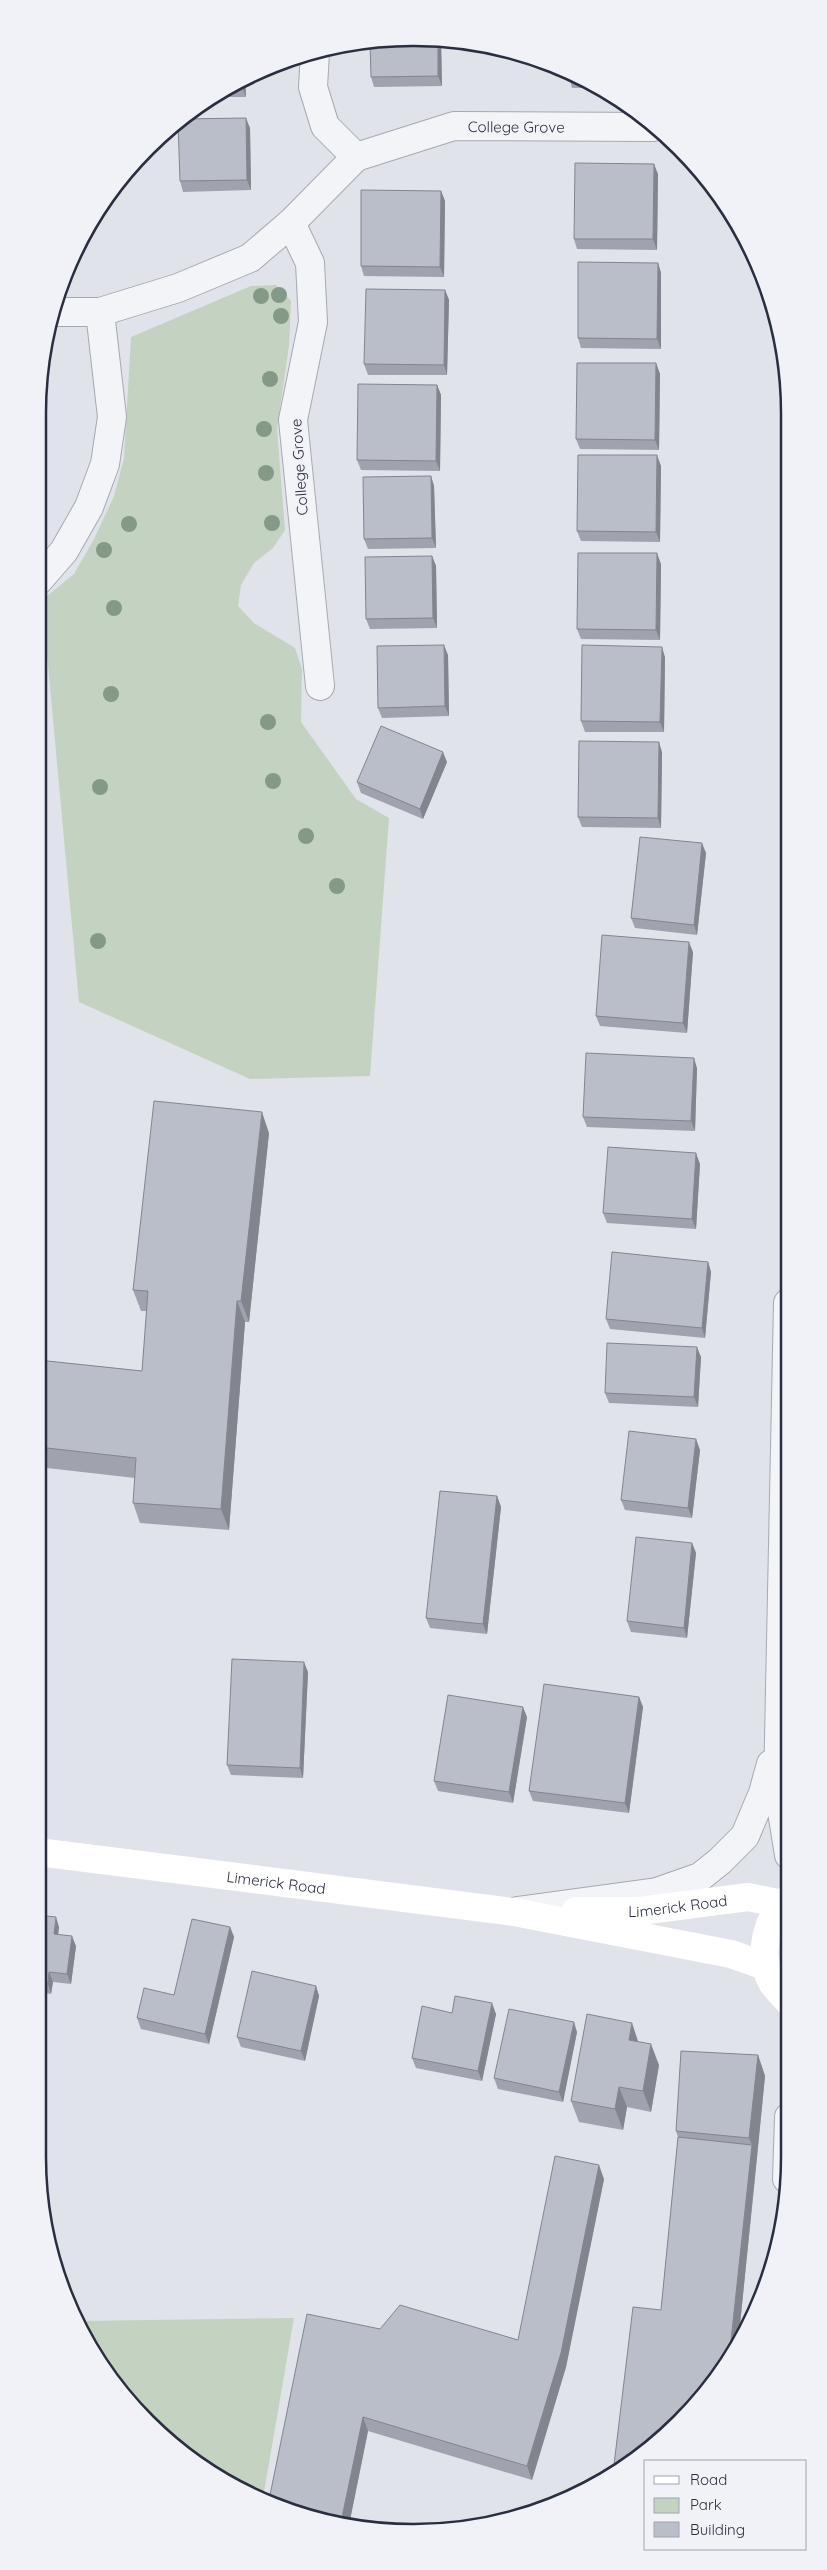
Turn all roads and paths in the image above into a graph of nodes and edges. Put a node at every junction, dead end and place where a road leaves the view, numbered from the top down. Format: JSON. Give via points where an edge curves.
{"nodes":[{"id":1,"x":315,"y":60,"type":"edge"},
{"id":2,"x":643,"y":127,"type":"edge"},
{"id":3,"x":356,"y":157,"type":"junction"},
{"id":4,"x":291,"y":223,"type":"junction"},
{"id":5,"x":61,"y":312,"type":"edge"},
{"id":6,"x":100,"y":312,"type":"junction"},
{"id":7,"x":46,"y":572,"type":"edge"},
{"id":8,"x":320,"y":686,"type":"dead end"},
{"id":9,"x":781,"y":1745,"type":"edge"},
{"id":10,"x":781,"y":1764,"type":"edge"},
{"id":11,"x":781,"y":1806,"type":"edge"},
{"id":12,"x":46,"y":1853,"type":"edge"},
{"id":13,"x":781,"y":1900,"type":"edge"},
{"id":14,"x":781,"y":1909,"type":"edge"},
{"id":15,"x":514,"y":1912,"type":"junction"},
{"id":16,"x":765,"y":1966,"type":"junction"},
{"id":17,"x":781,"y":1994,"type":"edge"}],
"edges":[{"from":1,"to":3,"type":"street","via":[[313,87],[325,126]]},
{"from":2,"to":3,"type":"street","name":"College Grove","via":[[454,126]]},
{"from":3,"to":4,"type":"street","name":"College Grove"},
{"from":4,"to":6,"type":"street","name":"College Grove","via":[[250,258],[178,288]]},
{"from":4,"to":8,"type":"street","name":"College Grove","via":[[310,263],[313,322],[293,420]]},
{"from":5,"to":6,"type":"street","name":"College Grove"},
{"from":6,"to":7,"type":"street","via":[[112,417],[105,464],[89,507],[64,551]]},
{"from":9,"to":15,"type":"street","via":[[745,1836],[700,1877],[657,1892]]},
{"from":10,"to":11,"type":"street","via":[[778,1787]]},
{"from":12,"to":15,"type":"main road","name":"Limerick Road"},
{"from":13,"to":15,"type":"main road","name":"Limerick Road","via":[[748,1897],[640,1911]]},
{"from":14,"to":16,"type":"main road","via":[[765,1936]]},
{"from":15,"to":16,"type":"main road","name":"Limerick Road","via":[[730,1954]]},
{"from":16,"to":17,"type":"main road","via":[[773,1985]]}]}
